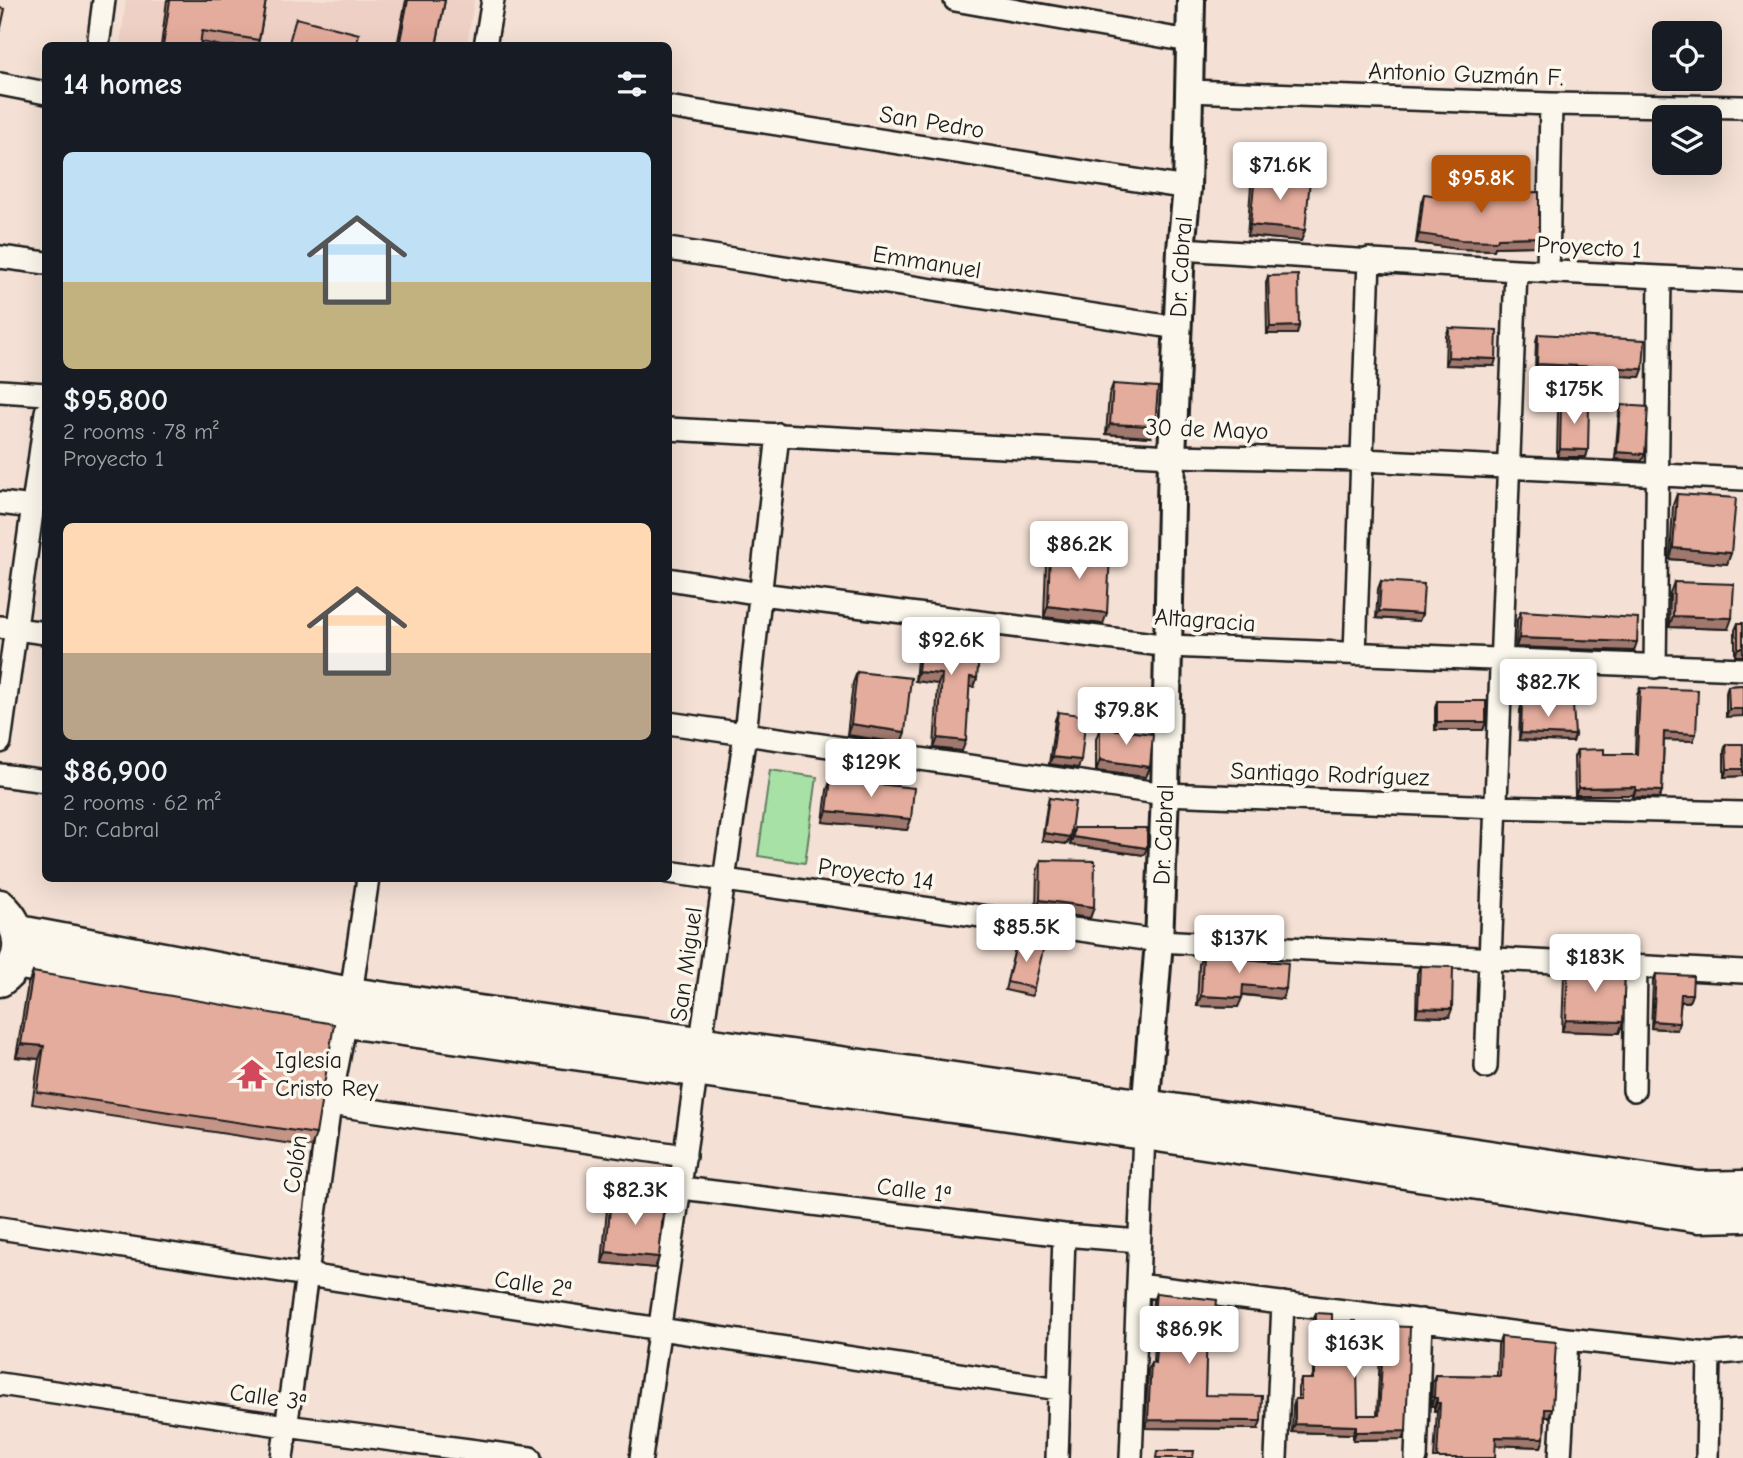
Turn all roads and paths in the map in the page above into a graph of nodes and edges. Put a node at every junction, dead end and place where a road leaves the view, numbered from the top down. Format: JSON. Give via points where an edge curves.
{"nodes":[{"id":1,"x":104,"y":0,"type":"edge"},
{"id":2,"x":493,"y":0,"type":"edge"},
{"id":3,"x":955,"y":0,"type":"edge"},
{"id":4,"x":1191,"y":0,"type":"edge"},
{"id":5,"x":1189,"y":41,"type":"junction"},
{"id":6,"x":99,"y":42,"type":"edge"},
{"id":7,"x":486,"y":42,"type":"edge"},
{"id":8,"x":0,"y":84,"type":"edge"},
{"id":9,"x":1188,"y":91,"type":"junction"},
{"id":10,"x":42,"y":92,"type":"edge"},
{"id":11,"x":1551,"y":103,"type":"junction"},
{"id":12,"x":1743,"y":107,"type":"edge"},
{"id":13,"x":672,"y":108,"type":"edge"},
{"id":14,"x":1187,"y":188,"type":"junction"},
{"id":15,"x":672,"y":249,"type":"edge"},
{"id":16,"x":1181,"y":249,"type":"junction"},
{"id":17,"x":0,"y":257,"type":"edge"},
{"id":18,"x":1369,"y":259,"type":"junction"},
{"id":19,"x":42,"y":262,"type":"edge"},
{"id":20,"x":1516,"y":270,"type":"junction"},
{"id":21,"x":1548,"y":272,"type":"junction"},
{"id":22,"x":1660,"y":277,"type":"junction"},
{"id":23,"x":1743,"y":281,"type":"edge"},
{"id":24,"x":1178,"y":328,"type":"junction"},
{"id":25,"x":0,"y":391,"type":"edge"},
{"id":26,"x":42,"y":394,"type":"edge"},
{"id":27,"x":672,"y":429,"type":"edge"},
{"id":28,"x":778,"y":434,"type":"junction"},
{"id":29,"x":1172,"y":456,"type":"junction"},
{"id":30,"x":1363,"y":460,"type":"junction"},
{"id":31,"x":1509,"y":467,"type":"junction"},
{"id":32,"x":1657,"y":476,"type":"junction"},
{"id":33,"x":1743,"y":479,"type":"edge"},
{"id":34,"x":41,"y":484,"type":"edge"},
{"id":35,"x":0,"y":503,"type":"edge"},
{"id":36,"x":33,"y":507,"type":"junction"},
{"id":37,"x":672,"y":580,"type":"edge"},
{"id":38,"x":761,"y":594,"type":"junction"},
{"id":39,"x":8,"y":628,"type":"edge"},
{"id":40,"x":42,"y":632,"type":"edge"},
{"id":41,"x":1169,"y":646,"type":"junction"},
{"id":42,"x":1355,"y":654,"type":"junction"},
{"id":43,"x":1502,"y":660,"type":"junction"},
{"id":44,"x":1655,"y":667,"type":"junction"},
{"id":45,"x":1743,"y":669,"type":"edge"},
{"id":46,"x":672,"y":724,"type":"edge"},
{"id":47,"x":744,"y":734,"type":"junction"},
{"id":48,"x":0,"y":742,"type":"edge"},
{"id":49,"x":0,"y":775,"type":"edge"},
{"id":50,"x":42,"y":780,"type":"edge"},
{"id":51,"x":1165,"y":794,"type":"junction"},
{"id":52,"x":1497,"y":807,"type":"junction"},
{"id":53,"x":1743,"y":813,"type":"edge"},
{"id":54,"x":672,"y":873,"type":"edge"},
{"id":55,"x":725,"y":880,"type":"junction"},
{"id":56,"x":367,"y":882,"type":"edge"},
{"id":57,"x":0,"y":906,"type":"edge"},
{"id":58,"x":1159,"y":940,"type":"junction"},
{"id":59,"x":12,"y":958,"type":"edge"},
{"id":60,"x":1492,"y":958,"type":"junction"},
{"id":61,"x":1636,"y":966,"type":"junction"},
{"id":62,"x":1743,"y":972,"type":"edge"},
{"id":63,"x":349,"y":1007,"type":"junction"},
{"id":64,"x":699,"y":1056,"type":"junction"},
{"id":65,"x":1486,"y":1067,"type":"dead end"},
{"id":66,"x":1634,"y":1090,"type":"dead end"},
{"id":67,"x":330,"y":1104,"type":"junction"},
{"id":68,"x":1144,"y":1119,"type":"junction"},
{"id":69,"x":685,"y":1156,"type":"junction"},
{"id":70,"x":1743,"y":1187,"type":"edge"},
{"id":71,"x":681,"y":1188,"type":"junction"},
{"id":72,"x":1743,"y":1215,"type":"edge"},
{"id":73,"x":0,"y":1228,"type":"edge"},
{"id":74,"x":1064,"y":1235,"type":"junction"},
{"id":75,"x":1139,"y":1241,"type":"junction"},
{"id":76,"x":306,"y":1278,"type":"junction"},
{"id":77,"x":1138,"y":1285,"type":"junction"},
{"id":78,"x":1283,"y":1303,"type":"junction"},
{"id":79,"x":1421,"y":1320,"type":"junction"},
{"id":80,"x":662,"y":1328,"type":"junction"},
{"id":81,"x":1567,"y":1339,"type":"junction"},
{"id":82,"x":1743,"y":1351,"type":"edge"},
{"id":83,"x":1709,"y":1353,"type":"junction"},
{"id":84,"x":0,"y":1384,"type":"edge"},
{"id":85,"x":1059,"y":1389,"type":"junction"},
{"id":86,"x":286,"y":1426,"type":"junction"},
{"id":87,"x":282,"y":1458,"type":"edge"},
{"id":88,"x":530,"y":1458,"type":"edge"},
{"id":89,"x":641,"y":1458,"type":"edge"},
{"id":90,"x":1057,"y":1458,"type":"edge"},
{"id":91,"x":1131,"y":1458,"type":"edge"},
{"id":92,"x":1276,"y":1458,"type":"edge"},
{"id":93,"x":1416,"y":1458,"type":"edge"},
{"id":94,"x":1560,"y":1458,"type":"edge"},
{"id":95,"x":1707,"y":1458,"type":"edge"}],
"edges":[{"from":1,"to":6,"type":"street"},
{"from":2,"to":7,"type":"street"},
{"from":3,"to":5,"type":"street"},
{"from":4,"to":5,"type":"street","name":"Dr. Cabral"},
{"from":5,"to":9,"type":"street","name":"Dr. Cabral"},
{"from":8,"to":10,"type":"street"},
{"from":9,"to":11,"type":"street","name":"Antonio Guzmán F."},
{"from":9,"to":14,"type":"street","name":"Dr. Cabral"},
{"from":11,"to":12,"type":"street","name":"Antonio Guzmán F."},
{"from":11,"to":21,"type":"street"},
{"from":13,"to":14,"type":"street","name":"San Pedro"},
{"from":14,"to":16,"type":"street","name":"Dr. Cabral"},
{"from":15,"to":24,"type":"street","name":"Emmanuel"},
{"from":16,"to":18,"type":"street","name":"Proyecto 1"},
{"from":16,"to":24,"type":"street","name":"Dr. Cabral"},
{"from":17,"to":19,"type":"street"},
{"from":18,"to":20,"type":"street","name":"Proyecto 1"},
{"from":18,"to":30,"type":"street"},
{"from":20,"to":21,"type":"street","name":"Proyecto 1"},
{"from":20,"to":31,"type":"street"},
{"from":21,"to":22,"type":"street","name":"Proyecto 1"},
{"from":22,"to":23,"type":"street","name":"Proyecto 1"},
{"from":22,"to":32,"type":"street"},
{"from":24,"to":29,"type":"street","name":"Dr. Cabral"},
{"from":25,"to":26,"type":"street"},
{"from":27,"to":28,"type":"street","name":"30 de Mayo"},
{"from":28,"to":29,"type":"street","name":"30 de Mayo"},
{"from":28,"to":38,"type":"street","name":"San Miguel"},
{"from":29,"to":30,"type":"street","name":"30 de Mayo"},
{"from":29,"to":41,"type":"street","name":"Dr. Cabral"},
{"from":30,"to":31,"type":"street","name":"30 de Mayo"},
{"from":30,"to":42,"type":"street"},
{"from":31,"to":32,"type":"street","name":"30 de Mayo"},
{"from":31,"to":43,"type":"street"},
{"from":32,"to":33,"type":"street","name":"30 de Mayo"},
{"from":32,"to":44,"type":"street"},
{"from":34,"to":36,"type":"street"},
{"from":35,"to":36,"type":"street"},
{"from":36,"to":39,"type":"street"},
{"from":37,"to":38,"type":"street","name":"Altagracia"},
{"from":38,"to":41,"type":"street","name":"Altagracia"},
{"from":38,"to":47,"type":"street","name":"San Miguel"},
{"from":39,"to":40,"type":"street"},
{"from":39,"to":48,"type":"street"},
{"from":41,"to":42,"type":"street","name":"Altagracia"},
{"from":41,"to":51,"type":"street","name":"Dr. Cabral"},
{"from":42,"to":43,"type":"street","name":"Altagracia"},
{"from":43,"to":44,"type":"street","name":"Altagracia"},
{"from":43,"to":52,"type":"street"},
{"from":44,"to":45,"type":"street","name":"Altagracia"},
{"from":46,"to":47,"type":"street","name":"Santiago Rodríguez"},
{"from":47,"to":51,"type":"street","name":"Santiago Rodríguez"},
{"from":47,"to":55,"type":"street","name":"San Miguel"},
{"from":49,"to":50,"type":"street"},
{"from":51,"to":52,"type":"street","name":"Santiago Rodríguez"},
{"from":51,"to":58,"type":"street","name":"Dr. Cabral"},
{"from":52,"to":53,"type":"street","name":"Santiago Rodríguez"},
{"from":52,"to":60,"type":"street"},
{"from":54,"to":55,"type":"street","name":"Proyecto 14"},
{"from":55,"to":58,"type":"street","name":"Proyecto 14"},
{"from":55,"to":64,"type":"street","name":"San Miguel"},
{"from":56,"to":63,"type":"street","name":"Colón"},
{"from":57,"to":59,"type":"main road","via":[[11,916]]},
{"from":58,"to":60,"type":"street","name":"Proyecto 14"},
{"from":58,"to":68,"type":"street","name":"Dr. Cabral"},
{"from":59,"to":63,"type":"main road"},
{"from":60,"to":61,"type":"street","name":"Proyecto 14"},
{"from":60,"to":65,"type":"street"},
{"from":61,"to":62,"type":"street","name":"Proyecto 14"},
{"from":61,"to":66,"type":"street"},
{"from":63,"to":64,"type":"main road"},
{"from":63,"to":67,"type":"street","name":"Colón"},
{"from":64,"to":68,"type":"main road"},
{"from":64,"to":69,"type":"street","name":"San Miguel"},
{"from":67,"to":69,"type":"street"},
{"from":67,"to":76,"type":"street","name":"Colón"},
{"from":68,"to":70,"type":"main road","via":[[1698,1188]]},
{"from":68,"to":72,"type":"main road","via":[[1699,1216]]},
{"from":68,"to":75,"type":"street","name":"Dr. Cabral"},
{"from":69,"to":71,"type":"street","name":"San Miguel"},
{"from":71,"to":74,"type":"street","name":"Calle 1ª"},
{"from":71,"to":80,"type":"street","name":"San Miguel"},
{"from":73,"to":76,"type":"street","name":"Calle 2ª"},
{"from":74,"to":75,"type":"street","name":"Calle 1ª"},
{"from":74,"to":85,"type":"street"},
{"from":75,"to":77,"type":"street","name":"Dr. Cabral"},
{"from":76,"to":80,"type":"street","name":"Calle 2ª"},
{"from":76,"to":86,"type":"street","name":"Colón"},
{"from":77,"to":78,"type":"street"},
{"from":77,"to":91,"type":"street","name":"Dr. Cabral"},
{"from":78,"to":79,"type":"street"},
{"from":78,"to":92,"type":"street"},
{"from":79,"to":81,"type":"street"},
{"from":79,"to":93,"type":"street"},
{"from":80,"to":85,"type":"street","name":"Calle 2ª"},
{"from":80,"to":89,"type":"street","name":"San Miguel"},
{"from":81,"to":83,"type":"street"},
{"from":81,"to":94,"type":"street"},
{"from":82,"to":83,"type":"street"},
{"from":83,"to":95,"type":"street"},
{"from":84,"to":86,"type":"street","name":"Calle 3ª"},
{"from":85,"to":90,"type":"street"},
{"from":86,"to":87,"type":"street","name":"Colón"},
{"from":86,"to":88,"type":"street","name":"Calle 3ª"}]}
